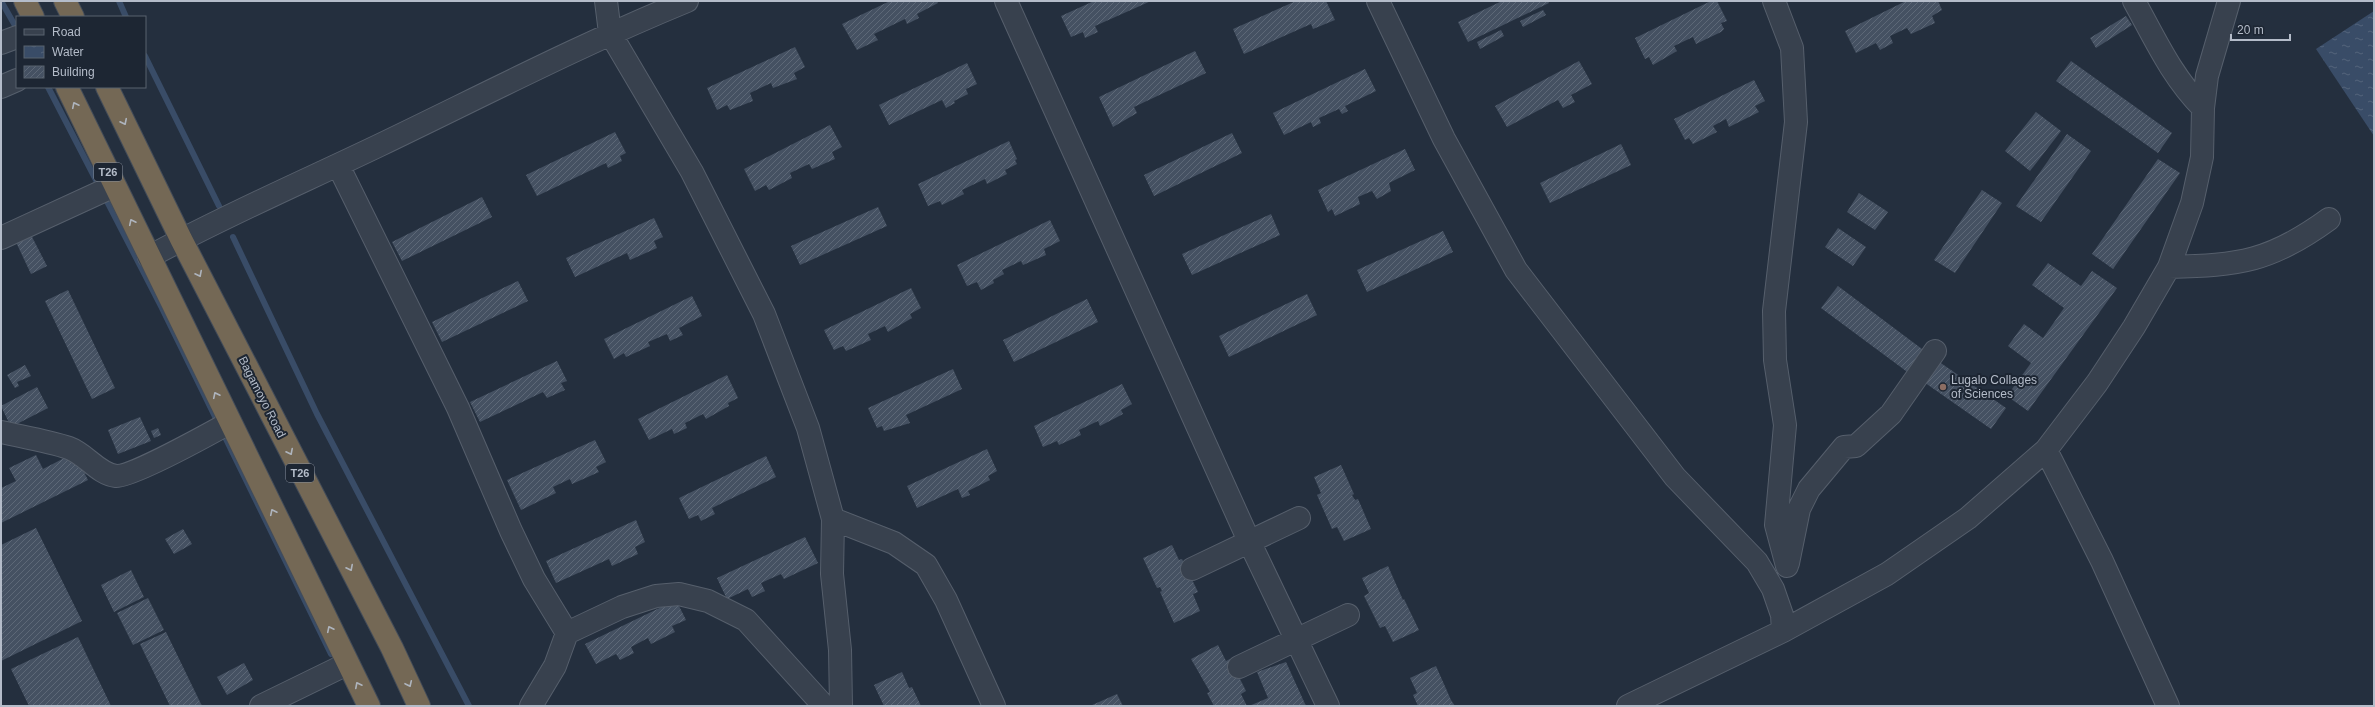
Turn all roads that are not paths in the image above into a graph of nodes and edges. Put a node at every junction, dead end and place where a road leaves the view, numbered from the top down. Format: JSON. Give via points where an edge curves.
{"nodes":[{"id":1,"x":25,"y":1,"type":"edge"},
{"id":2,"x":65,"y":1,"type":"edge"},
{"id":3,"x":606,"y":1,"type":"edge"},
{"id":4,"x":686,"y":1,"type":"edge"},
{"id":5,"x":1006,"y":1,"type":"edge"},
{"id":6,"x":1378,"y":1,"type":"edge"},
{"id":7,"x":1774,"y":1,"type":"edge"},
{"id":8,"x":2134,"y":1,"type":"edge"},
{"id":9,"x":2229,"y":1,"type":"edge"},
{"id":10,"x":32,"y":16,"type":"edge"},
{"id":11,"x":72,"y":16,"type":"edge"},
{"id":12,"x":610,"y":33,"type":"junction"},
{"id":13,"x":16,"y":37,"type":"edge"},
{"id":14,"x":1,"y":43,"type":"edge"},
{"id":15,"x":16,"y":80,"type":"edge"},
{"id":16,"x":1,"y":87,"type":"edge"},
{"id":17,"x":67,"y":88,"type":"edge"},
{"id":18,"x":107,"y":88,"type":"edge"},
{"id":19,"x":2203,"y":108,"type":"junction"},
{"id":20,"x":338,"y":165,"type":"junction"},
{"id":21,"x":114,"y":186,"type":"junction"},
{"id":22,"x":2329,"y":219,"type":"dead end"},
{"id":23,"x":1,"y":238,"type":"edge"},
{"id":24,"x":181,"y":240,"type":"junction"},
{"id":25,"x":149,"y":257,"type":"junction"},
{"id":26,"x":2169,"y":267,"type":"junction"},
{"id":27,"x":1935,"y":351,"type":"dead end"},
{"id":28,"x":229,"y":423,"type":"junction"},
{"id":29,"x":1,"y":432,"type":"edge"},
{"id":30,"x":2046,"y":450,"type":"junction"},
{"id":31,"x":1299,"y":518,"type":"dead end"},
{"id":32,"x":833,"y":519,"type":"junction"},
{"id":33,"x":1249,"y":541,"type":"junction"},
{"id":34,"x":1787,"y":566,"type":"junction"},
{"id":35,"x":1192,"y":569,"type":"dead end"},
{"id":36,"x":1348,"y":615,"type":"dead end"},
{"id":37,"x":1782,"y":623,"type":"junction"},
{"id":38,"x":567,"y":634,"type":"junction"},
{"id":39,"x":1296,"y":639,"type":"junction"},
{"id":40,"x":347,"y":664,"type":"junction"},
{"id":41,"x":1239,"y":667,"type":"dead end"},
{"id":42,"x":261,"y":706,"type":"edge"},
{"id":43,"x":369,"y":706,"type":"edge"},
{"id":44,"x":419,"y":706,"type":"edge"},
{"id":45,"x":531,"y":706,"type":"edge"},
{"id":46,"x":824,"y":706,"type":"edge"},
{"id":47,"x":841,"y":706,"type":"edge"},
{"id":48,"x":994,"y":706,"type":"edge"},
{"id":49,"x":1328,"y":706,"type":"edge"},
{"id":50,"x":1628,"y":706,"type":"edge"},
{"id":51,"x":2168,"y":706,"type":"edge"}],
"edges":[{"from":1,"to":10,"type":"highway"},
{"from":2,"to":11,"type":"highway"},
{"from":3,"to":12,"type":"lane"},
{"from":4,"to":12,"type":"lane"},
{"from":5,"to":33,"type":"lane"},
{"from":6,"to":37,"type":"lane","via":[[1444,139],[1516,270],[1676,477],[1757,562],[1773,589]]},
{"from":7,"to":34,"type":"lane","via":[[1792,48],[1796,122],[1774,311],[1775,360],[1785,425],[1776,526]]},
{"from":8,"to":19,"type":"lane","via":[[2171,69],[2187,92]]},
{"from":9,"to":19,"type":"lane","via":[[2207,76]]},
{"from":12,"to":20,"type":"lane"},
{"from":12,"to":32,"type":"lane","via":[[692,172],[764,314],[808,428]]},
{"from":13,"to":14,"type":"lane"},
{"from":15,"to":16,"type":"lane"},
{"from":21,"to":17,"type":"highway","number":"T26","one_way":true},
{"from":18,"to":24,"type":"highway","name":"Bagamoyo Road","number":"T26","one_way":true},
{"from":19,"to":26,"type":"lane","via":[[2202,157],[2192,203]]},
{"from":20,"to":24,"type":"lane"},
{"from":20,"to":38,"type":"lane","via":[[458,408],[511,531],[534,578]]},
{"from":21,"to":23,"type":"lane"},
{"from":25,"to":21,"type":"highway","number":"T26","one_way":true},
{"from":22,"to":26,"type":"lane","via":[[2274,253],[2220,266]]},
{"from":24,"to":25,"type":"lane"},
{"from":24,"to":44,"type":"highway","name":"Bagamoyo Road","number":"T26","one_way":true},
{"from":28,"to":25,"type":"highway","number":"T26","one_way":true},
{"from":26,"to":30,"type":"lane","via":[[2097,383]]},
{"from":27,"to":34,"type":"lane","via":[[1891,414],[1856,446],[1844,446],[1809,489],[1799,509]]},
{"from":28,"to":29,"type":"lane","via":[[167,456],[117,476],[104,472],[70,449]]},
{"from":40,"to":28,"type":"highway","number":"T26","one_way":true},
{"from":30,"to":37,"type":"lane","via":[[1968,518],[1887,574]]},
{"from":30,"to":51,"type":"lane","via":[[2105,568]]},
{"from":31,"to":33,"type":"lane"},
{"from":32,"to":47,"type":"lane","via":[[832,574],[840,650]]},
{"from":32,"to":48,"type":"lane","via":[[894,543],[926,565],[946,600]]},
{"from":33,"to":35,"type":"lane"},
{"from":33,"to":39,"type":"lane"},
{"from":34,"to":37,"type":"lane"},
{"from":36,"to":39,"type":"lane"},
{"from":37,"to":50,"type":"lane"},
{"from":38,"to":45,"type":"lane","via":[[555,666]]},
{"from":38,"to":46,"type":"lane","via":[[622,607],[656,596],[679,594],[708,602],[746,620]]},
{"from":39,"to":41,"type":"lane"},
{"from":39,"to":49,"type":"lane"},
{"from":40,"to":42,"type":"lane"},
{"from":43,"to":40,"type":"highway","number":"T26","one_way":true}]}
